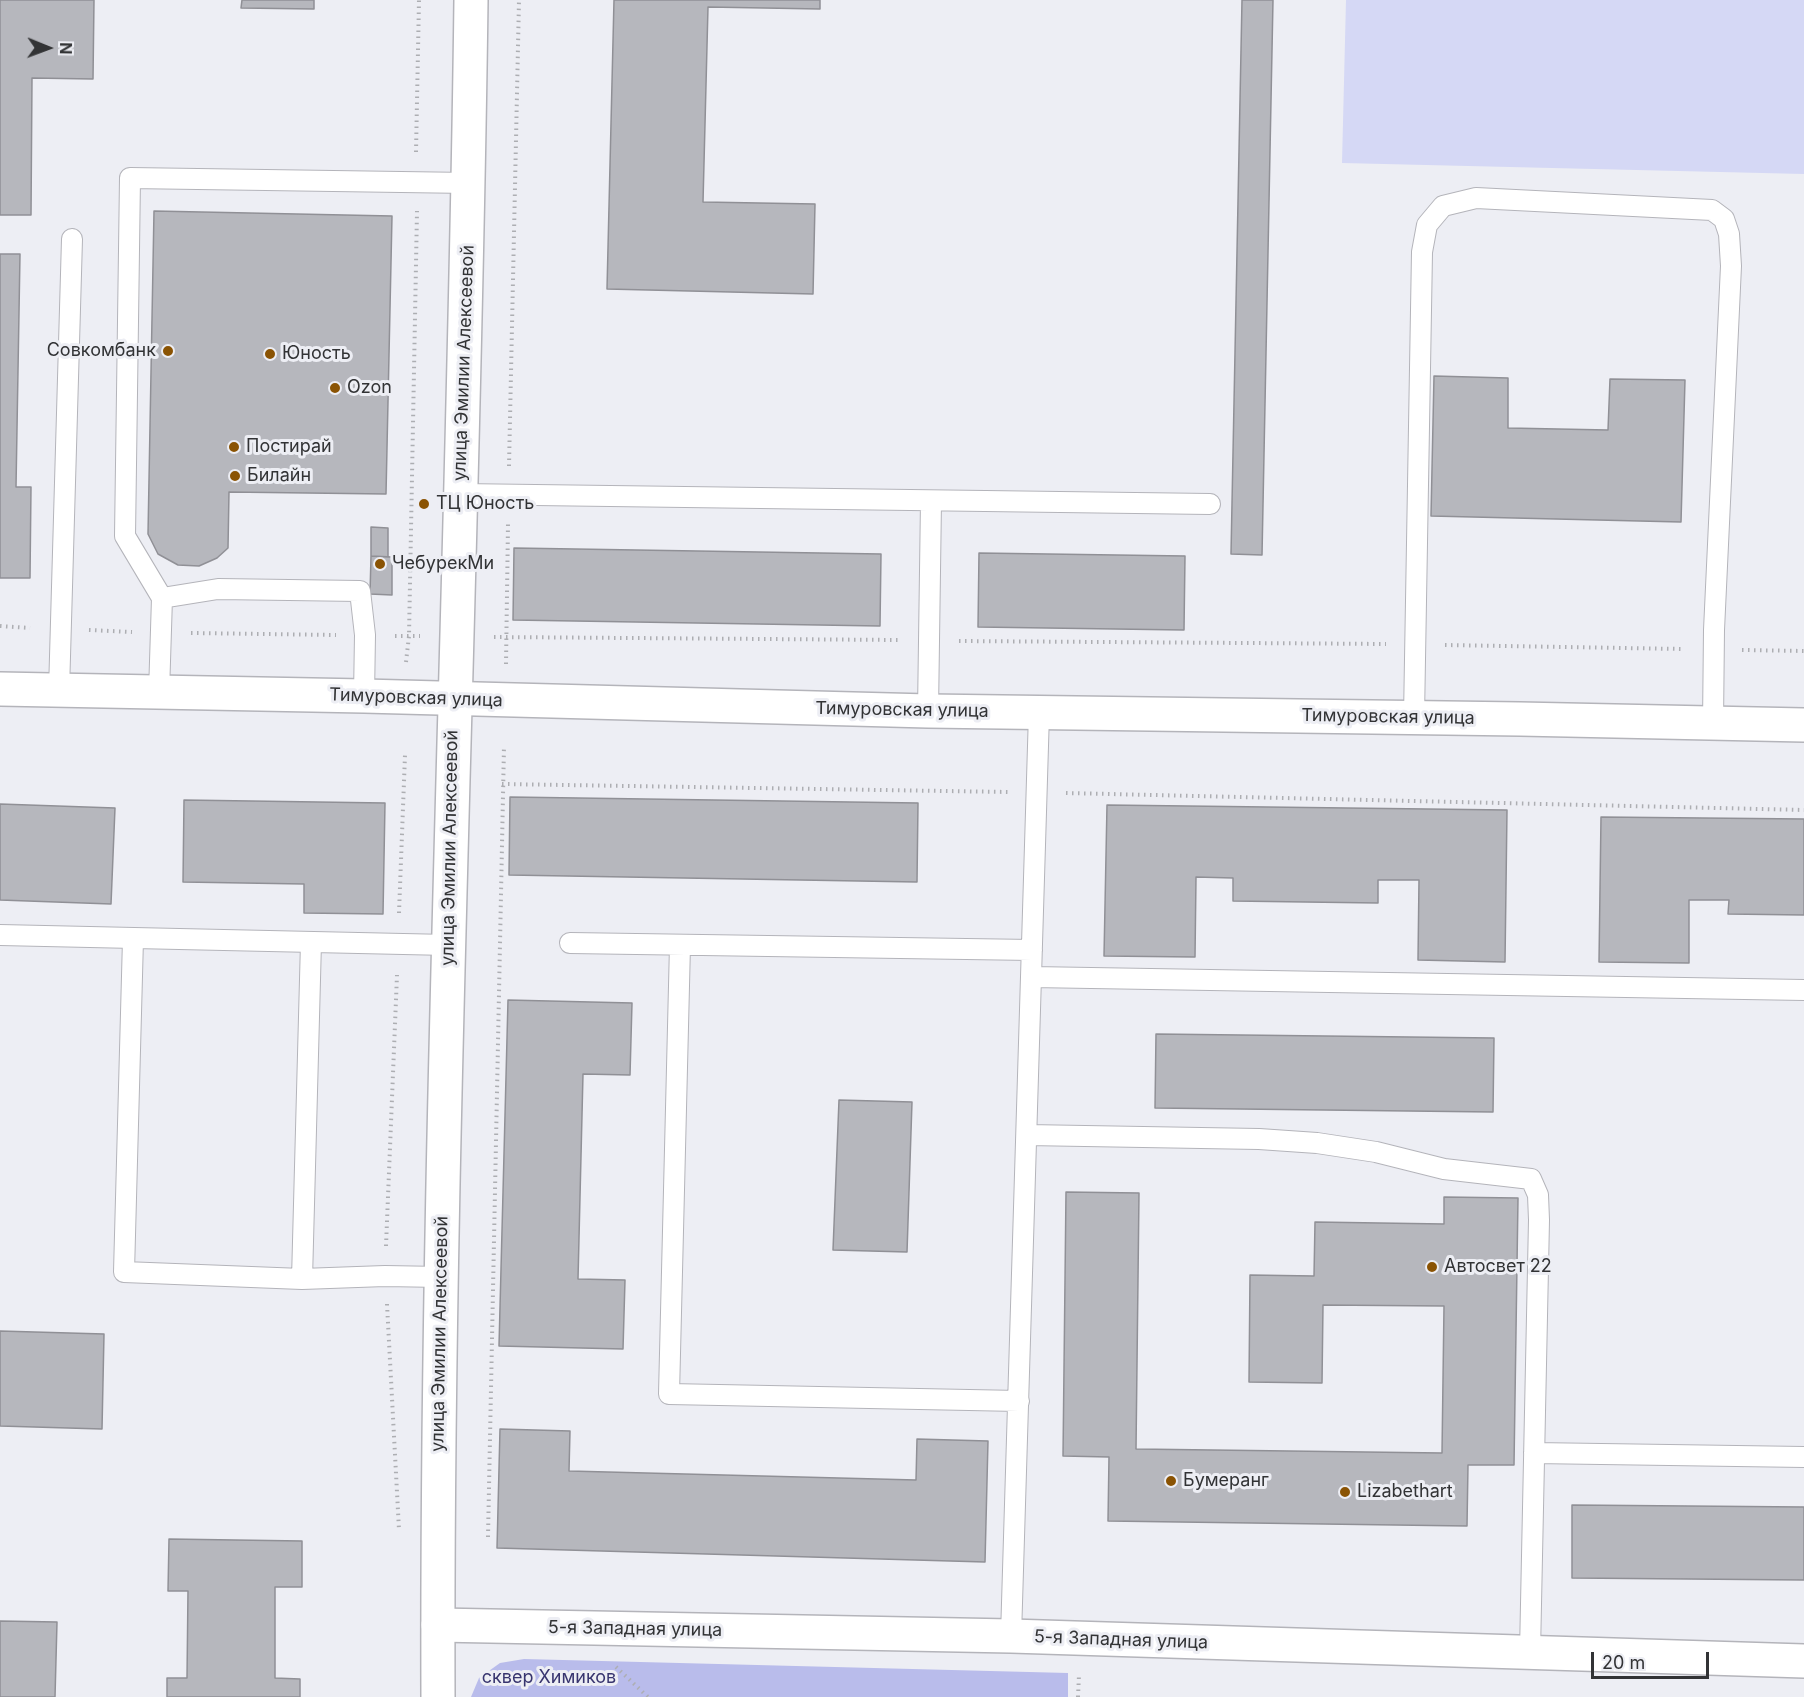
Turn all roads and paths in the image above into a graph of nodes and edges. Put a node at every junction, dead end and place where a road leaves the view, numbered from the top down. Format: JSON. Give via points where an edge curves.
{"nodes":[{"id":1,"x":419,"y":0,"type":"edge"},
{"id":2,"x":471,"y":0,"type":"edge"},
{"id":3,"x":519,"y":0,"type":"edge"},
{"id":4,"x":417,"y":183,"type":"junction"},
{"id":5,"x":469,"y":183,"type":"junction"},
{"id":6,"x":72,"y":239,"type":"dead end"},
{"id":7,"x":460,"y":494,"type":"junction"},
{"id":8,"x":508,"y":495,"type":"junction"},
{"id":9,"x":932,"y":501,"type":"junction"},
{"id":10,"x":1210,"y":504,"type":"dead end"},
{"id":11,"x":162,"y":598,"type":"junction"},
{"id":12,"x":161,"y":633,"type":"junction"},
{"id":13,"x":365,"y":635,"type":"junction"},
{"id":14,"x":409,"y":636,"type":"junction"},
{"id":15,"x":427,"y":637,"type":"dead end"},
{"id":16,"x":493,"y":637,"type":"dead end"},
{"id":17,"x":506,"y":637,"type":"junction"},
{"id":18,"x":930,"y":641,"type":"junction"},
{"id":19,"x":1415,"y":644,"type":"junction"},
{"id":20,"x":1714,"y":650,"type":"junction"},
{"id":21,"x":1804,"y":651,"type":"edge"},
{"id":22,"x":506,"y":670,"type":"dead end"},
{"id":23,"x":405,"y":671,"type":"dead end"},
{"id":24,"x":0,"y":689,"type":"edge"},
{"id":25,"x":59,"y":691,"type":"junction"},
{"id":26,"x":159,"y":693,"type":"junction"},
{"id":27,"x":364,"y":696,"type":"junction"},
{"id":28,"x":454,"y":699,"type":"junction"},
{"id":29,"x":928,"y":711,"type":"junction"},
{"id":30,"x":1039,"y":713,"type":"junction"},
{"id":31,"x":1414,"y":717,"type":"junction"},
{"id":32,"x":1713,"y":723,"type":"junction"},
{"id":33,"x":1804,"y":725,"type":"edge"},
{"id":34,"x":504,"y":746,"type":"dead end"},
{"id":35,"x":405,"y":755,"type":"dead end"},
{"id":36,"x":502,"y":784,"type":"junction"},
{"id":37,"x":1036,"y":792,"type":"junction"},
{"id":38,"x":1804,"y":810,"type":"edge"},
{"id":39,"x":0,"y":935,"type":"edge"},
{"id":40,"x":133,"y":939,"type":"junction"},
{"id":41,"x":311,"y":942,"type":"junction"},
{"id":42,"x":570,"y":943,"type":"dead end"},
{"id":43,"x":398,"y":944,"type":"junction"},
{"id":44,"x":448,"y":945,"type":"junction"},
{"id":45,"x":680,"y":945,"type":"junction"},
{"id":46,"x":1032,"y":950,"type":"junction"},
{"id":47,"x":1032,"y":977,"type":"junction"},
{"id":48,"x":1804,"y":990,"type":"edge"},
{"id":49,"x":1027,"y":1135,"type":"junction"},
{"id":50,"x":385,"y":1276,"type":"junction"},
{"id":51,"x":441,"y":1277,"type":"junction"},
{"id":52,"x":302,"y":1279,"type":"junction"},
{"id":53,"x":1019,"y":1401,"type":"junction"},
{"id":54,"x":1534,"y":1453,"type":"junction"},
{"id":55,"x":1804,"y":1457,"type":"edge"},
{"id":56,"x":399,"y":1535,"type":"dead end"},
{"id":57,"x":488,"y":1537,"type":"dead end"},
{"id":58,"x":438,"y":1625,"type":"junction"},
{"id":59,"x":1011,"y":1636,"type":"junction"},
{"id":60,"x":1530,"y":1652,"type":"junction"},
{"id":61,"x":1804,"y":1661,"type":"edge"},
{"id":62,"x":438,"y":1697,"type":"edge"}],
"edges":[{"from":1,"to":4,"type":"path"},
{"from":2,"to":5,"type":"street","name":"улица Эмилии Алексеевой"},
{"from":3,"to":8,"type":"path"},
{"from":4,"to":5,"type":"lane"},
{"from":4,"to":11,"type":"lane","via":[[130,178],[125,536]]},
{"from":4,"to":14,"type":"path"},
{"from":5,"to":7,"type":"street","name":"улица Эмилии Алексеевой"},
{"from":6,"to":25,"type":"lane"},
{"from":7,"to":8,"type":"lane"},
{"from":7,"to":28,"type":"street","name":"улица Эмилии Алексеевой"},
{"from":8,"to":9,"type":"lane"},
{"from":8,"to":17,"type":"path"},
{"from":9,"to":10,"type":"lane"},
{"from":9,"to":18,"type":"lane"},
{"from":11,"to":12,"type":"lane"},
{"from":11,"to":13,"type":"lane","via":[[218,589],[360,591]]},
{"from":12,"to":13,"type":"path"},
{"from":12,"to":26,"type":"lane"},
{"from":13,"to":14,"type":"path"},
{"from":13,"to":27,"type":"lane"},
{"from":14,"to":15,"type":"path"},
{"from":14,"to":23,"type":"path"},
{"from":16,"to":17,"type":"path"},
{"from":17,"to":18,"type":"path"},
{"from":17,"to":22,"type":"path"},
{"from":18,"to":19,"type":"path"},
{"from":18,"to":29,"type":"lane"},
{"from":19,"to":20,"type":"path"},
{"from":19,"to":20,"type":"lane","via":[[1422,252],[1426,225],[1443,206],[1476,198],[1712,210],[1724,219],[1731,266]]},
{"from":19,"to":31,"type":"lane"},
{"from":20,"to":21,"type":"path"},
{"from":20,"to":32,"type":"lane"},
{"from":24,"to":25,"type":"street","name":"Тимуровская улица"},
{"from":25,"to":26,"type":"street","name":"Тимуровская улица"},
{"from":26,"to":27,"type":"street","name":"Тимуровская улица"},
{"from":27,"to":28,"type":"street","name":"Тимуровская улица"},
{"from":28,"to":29,"type":"street","name":"Тимуровская улица"},
{"from":28,"to":44,"type":"street","name":"улица Эмилии Алексеевой"},
{"from":29,"to":30,"type":"street","name":"Тимуровская улица"},
{"from":30,"to":31,"type":"street","name":"Тимуровская улица"},
{"from":30,"to":37,"type":"lane"},
{"from":31,"to":32,"type":"street","name":"Тимуровская улица"},
{"from":32,"to":33,"type":"street","name":"Тимуровская улица"},
{"from":34,"to":36,"type":"path"},
{"from":35,"to":43,"type":"path"},
{"from":36,"to":37,"type":"path"},
{"from":36,"to":57,"type":"path"},
{"from":37,"to":38,"type":"path"},
{"from":37,"to":46,"type":"lane"},
{"from":39,"to":40,"type":"lane"},
{"from":40,"to":41,"type":"lane"},
{"from":40,"to":52,"type":"lane","via":[[124,1272]]},
{"from":41,"to":43,"type":"lane"},
{"from":41,"to":52,"type":"lane"},
{"from":42,"to":45,"type":"lane"},
{"from":43,"to":44,"type":"lane"},
{"from":43,"to":50,"type":"path"},
{"from":44,"to":51,"type":"street","name":"улица Эмилии Алексеевой"},
{"from":45,"to":46,"type":"lane"},
{"from":45,"to":53,"type":"lane","via":[[669,1394]]},
{"from":46,"to":47,"type":"lane"},
{"from":47,"to":48,"type":"lane"},
{"from":47,"to":49,"type":"lane"},
{"from":49,"to":53,"type":"lane"},
{"from":49,"to":54,"type":"lane","via":[[1317,1143],[1376,1152],[1444,1169],[1530,1179],[1538,1195],[1539,1220]]},
{"from":50,"to":51,"type":"lane"},
{"from":50,"to":52,"type":"lane"},
{"from":50,"to":56,"type":"path"},
{"from":51,"to":58,"type":"street","name":"улица Эмилии Алексеевой"},
{"from":53,"to":59,"type":"lane"},
{"from":54,"to":55,"type":"lane"},
{"from":54,"to":60,"type":"lane"},
{"from":58,"to":59,"type":"street","name":"5-я Западная улица"},
{"from":58,"to":62,"type":"street","name":"улица Эмилии Алексеевой"},
{"from":59,"to":60,"type":"street","name":"5-я Западная улица"},
{"from":60,"to":61,"type":"street","name":"5-я Западная улица"}]}
